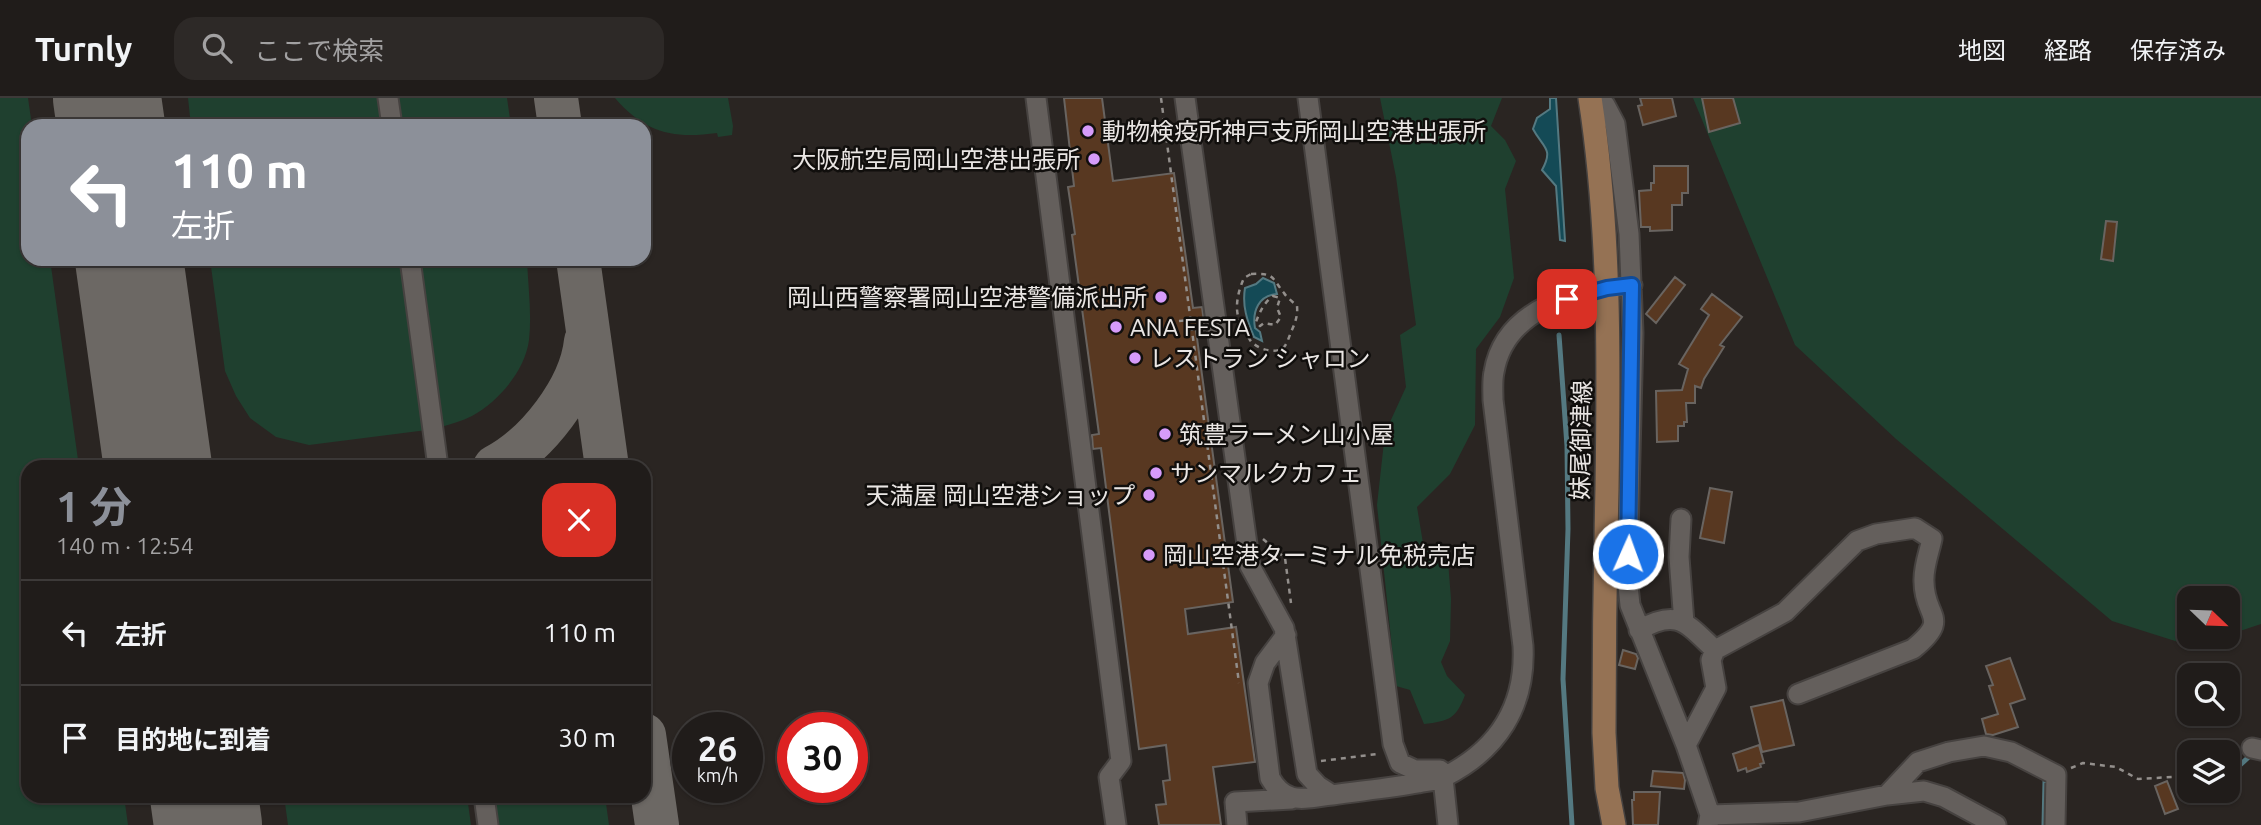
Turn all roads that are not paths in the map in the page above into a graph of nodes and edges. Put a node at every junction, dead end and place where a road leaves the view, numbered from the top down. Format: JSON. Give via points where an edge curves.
{"nodes":[{"id":1,"x":388,"y":98,"type":"edge"},
{"id":2,"x":1036,"y":98,"type":"edge"},
{"id":3,"x":1185,"y":98,"type":"edge"},
{"id":4,"x":1308,"y":98,"type":"edge"},
{"id":5,"x":1590,"y":98,"type":"edge"},
{"id":6,"x":391,"y":119,"type":"edge"},
{"id":7,"x":411,"y":266,"type":"edge"},
{"id":8,"x":1632,"y":285,"type":"junction"},
{"id":9,"x":1607,"y":288,"type":"junction"},
{"id":10,"x":438,"y":460,"type":"edge"},
{"id":11,"x":1681,"y":519,"type":"dead end"},
{"id":12,"x":1684,"y":623,"type":"junction"},
{"id":13,"x":1639,"y":630,"type":"junction"},
{"id":14,"x":1286,"y":635,"type":"junction"},
{"id":15,"x":1714,"y":650,"type":"junction"},
{"id":16,"x":1798,"y":694,"type":"dead end"},
{"id":17,"x":1686,"y":745,"type":"junction"},
{"id":18,"x":1451,"y":773,"type":"junction"},
{"id":19,"x":1332,"y":795,"type":"junction"},
{"id":20,"x":1887,"y":795,"type":"junction"},
{"id":21,"x":1292,"y":799,"type":"junction"},
{"id":22,"x":485,"y":803,"type":"edge"},
{"id":23,"x":1709,"y":820,"type":"edge"},
{"id":24,"x":488,"y":825,"type":"edge"},
{"id":25,"x":1116,"y":825,"type":"edge"},
{"id":26,"x":1237,"y":825,"type":"edge"},
{"id":27,"x":1448,"y":825,"type":"edge"},
{"id":28,"x":1614,"y":825,"type":"edge"},
{"id":29,"x":1996,"y":825,"type":"edge"},
{"id":30,"x":2055,"y":825,"type":"edge"}],
"edges":[{"from":1,"to":6,"type":"street"},
{"from":2,"to":25,"type":"street","via":[[1121,761],[1109,777]]},
{"from":3,"to":14,"type":"street","via":[[1250,566]]},
{"from":4,"to":18,"type":"street","via":[[1393,744],[1400,763],[1415,770]]},
{"from":5,"to":8,"type":"street","via":[[1605,105],[1615,124]]},
{"from":5,"to":9,"type":"main road","name":"妹尾御津線","via":[[1604,203]]},
{"from":7,"to":10,"type":"street"},
{"from":8,"to":9,"type":"street"},
{"from":8,"to":13,"type":"street","via":[[1628,576],[1630,606]]},
{"from":9,"to":18,"type":"street","via":[[1545,306],[1513,331],[1500,352],[1493,400],[1525,671],[1509,720],[1476,756]]},
{"from":9,"to":28,"type":"main road","name":"妹尾御津線","via":[[1604,733]]},
{"from":11,"to":12,"type":"street"},
{"from":12,"to":13,"type":"street","via":[[1672,618]]},
{"from":12,"to":15,"type":"street"},
{"from":13,"to":17,"type":"street"},
{"from":14,"to":19,"type":"street","via":[[1307,774]]},
{"from":14,"to":21,"type":"street","via":[[1265,663],[1258,683],[1270,778],[1277,790]]},
{"from":15,"to":16,"type":"street","via":[[1785,612],[1857,541],[1915,528],[1932,539],[1923,579],[1924,595],[1934,615],[1934,628],[1927,638],[1913,649]]},
{"from":15,"to":17,"type":"street","via":[[1711,660],[1716,688]]},
{"from":17,"to":23,"type":"street"},
{"from":18,"to":19,"type":"street"},
{"from":18,"to":27,"type":"street"},
{"from":19,"to":21,"type":"street"},
{"from":20,"to":23,"type":"street","via":[[1798,812]]},
{"from":20,"to":29,"type":"street","via":[[1924,791]]},
{"from":20,"to":30,"type":"street","via":[[1918,762],[1984,746],[2011,752],[2056,775]]},
{"from":21,"to":26,"type":"street","via":[[1235,802]]},
{"from":22,"to":24,"type":"street"}]}
